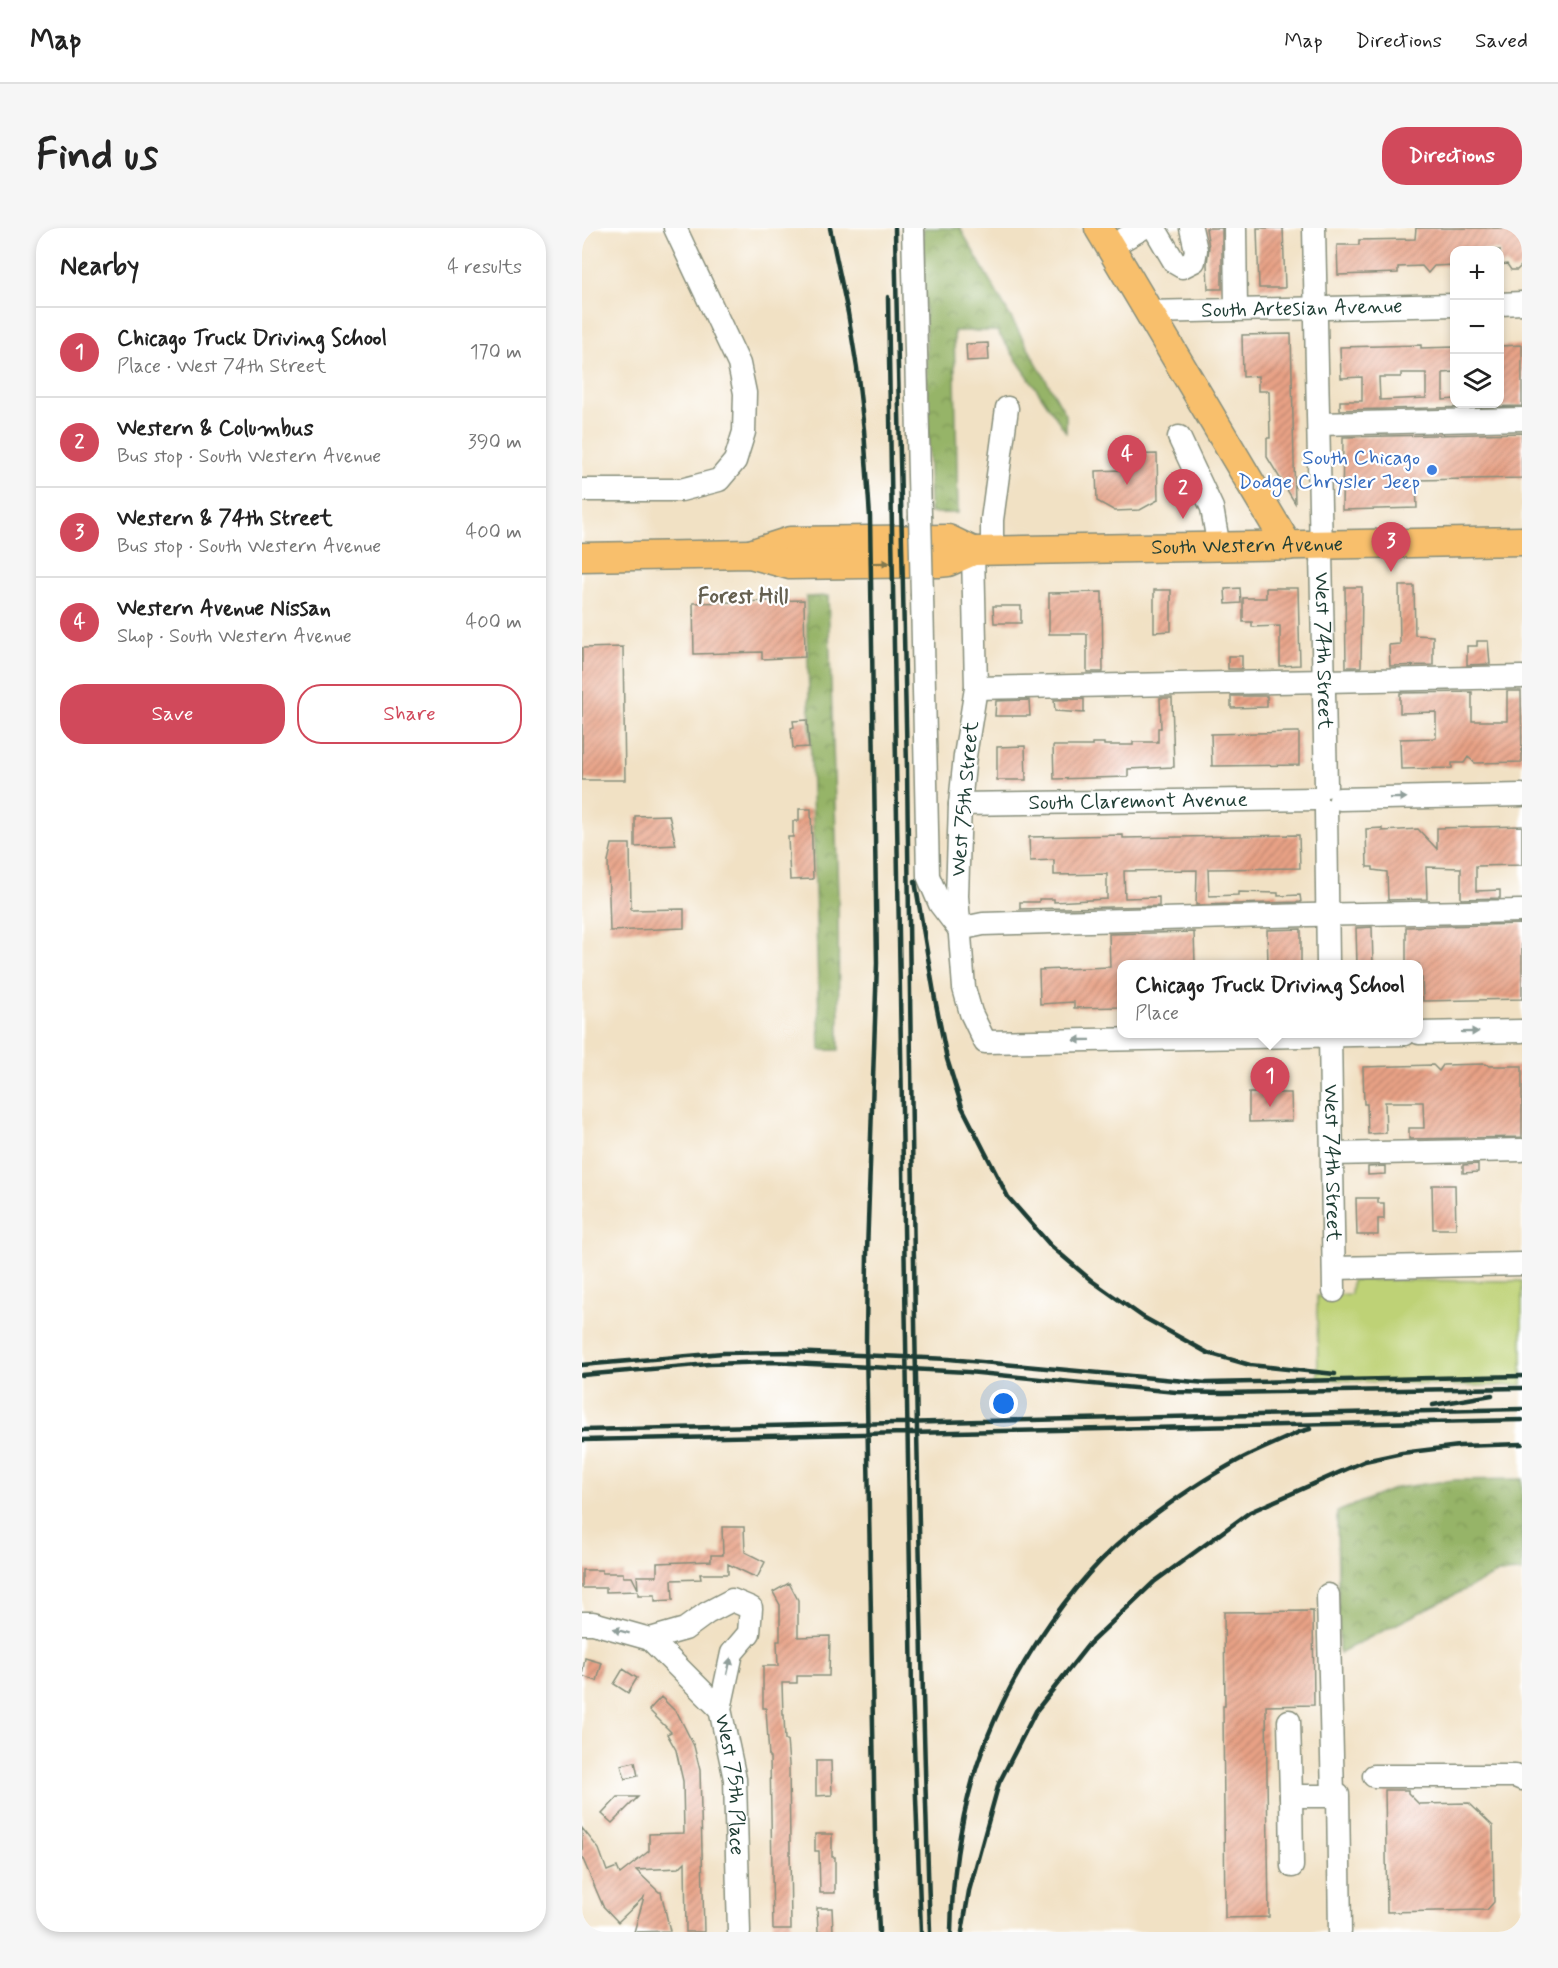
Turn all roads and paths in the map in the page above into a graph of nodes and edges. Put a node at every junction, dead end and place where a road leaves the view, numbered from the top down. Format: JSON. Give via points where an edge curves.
{"nodes":[{"id":1,"x":675,"y":228,"type":"edge"},
{"id":2,"x":913,"y":228,"type":"edge"},
{"id":3,"x":1143,"y":228,"type":"edge"},
{"id":4,"x":1152,"y":228,"type":"edge"},
{"id":5,"x":1191,"y":228,"type":"edge"},
{"id":6,"x":1235,"y":228,"type":"edge"},
{"id":7,"x":1314,"y":228,"type":"edge"},
{"id":8,"x":1104,"y":237,"type":"edge"},
{"id":9,"x":1522,"y":303,"type":"edge"},
{"id":10,"x":1504,"y":304,"type":"edge"},
{"id":11,"x":1450,"y":305,"type":"edge"},
{"id":12,"x":1316,"y":307,"type":"junction"},
{"id":13,"x":1236,"y":310,"type":"junction"},
{"id":14,"x":1149,"y":312,"type":"junction"},
{"id":15,"x":1007,"y":408,"type":"dead end"},
{"id":16,"x":1522,"y":420,"type":"edge"},
{"id":17,"x":1320,"y":424,"type":"junction"},
{"id":18,"x":1179,"y":437,"type":"dead end"},
{"id":19,"x":582,"y":490,"type":"edge"},
{"id":20,"x":1522,"y":541,"type":"edge"},
{"id":21,"x":1321,"y":545,"type":"junction"},
{"id":22,"x":1288,"y":546,"type":"junction"},
{"id":23,"x":1219,"y":548,"type":"junction"},
{"id":24,"x":983,"y":551,"type":"junction"},
{"id":25,"x":582,"y":557,"type":"edge"},
{"id":26,"x":1522,"y":677,"type":"edge"},
{"id":27,"x":1324,"y":681,"type":"junction"},
{"id":28,"x":976,"y":688,"type":"junction"},
{"id":29,"x":1522,"y":795,"type":"edge"},
{"id":30,"x":1327,"y":798,"type":"junction"},
{"id":31,"x":960,"y":804,"type":"junction"},
{"id":32,"x":1522,"y":911,"type":"edge"},
{"id":33,"x":1328,"y":914,"type":"junction"},
{"id":34,"x":959,"y":929,"type":"junction"},
{"id":35,"x":1329,"y":960,"type":"edge"},
{"id":36,"x":1522,"y":1031,"type":"edge"},
{"id":37,"x":1423,"y":1033,"type":"edge"},
{"id":38,"x":1158,"y":1038,"type":"edge"},
{"id":39,"x":1330,"y":1038,"type":"edge"},
{"id":40,"x":1522,"y":1150,"type":"edge"},
{"id":41,"x":1332,"y":1154,"type":"junction"},
{"id":42,"x":1522,"y":1264,"type":"edge"},
{"id":43,"x":1334,"y":1268,"type":"junction"},
{"id":44,"x":1334,"y":1292,"type":"dead end"},
{"id":45,"x":1328,"y":1595,"type":"dead end"},
{"id":46,"x":582,"y":1623,"type":"edge"},
{"id":47,"x":650,"y":1639,"type":"junction"},
{"id":48,"x":720,"y":1708,"type":"junction"},
{"id":49,"x":1289,"y":1721,"type":"dead end"},
{"id":50,"x":1374,"y":1776,"type":"dead end"},
{"id":51,"x":1522,"y":1779,"type":"edge"},
{"id":52,"x":1338,"y":1795,"type":"dead end"},
{"id":53,"x":1291,"y":1796,"type":"junction"},
{"id":54,"x":1292,"y":1866,"type":"dead end"},
{"id":55,"x":739,"y":1932,"type":"edge"},
{"id":56,"x":1340,"y":1932,"type":"edge"}],
"edges":[{"from":1,"to":19,"type":"street","via":[[739,364],[745,393],[744,432],[735,461],[719,480],[681,490]]},
{"from":2,"to":34,"type":"street","bridge":true,"via":[[928,876],[940,904]]},
{"from":3,"to":8,"type":"street"},
{"from":4,"to":5,"type":"street","via":[[1175,263],[1182,267],[1194,261]]},
{"from":6,"to":13,"type":"street"},
{"from":7,"to":12,"type":"street","name":"West 74th Street"},
{"from":8,"to":14,"type":"main road"},
{"from":9,"to":10,"type":"street"},
{"from":11,"to":12,"type":"street","name":"South Artesian Avenue"},
{"from":12,"to":13,"type":"street","name":"South Artesian Avenue"},
{"from":12,"to":17,"type":"street","name":"West 74th Street"},
{"from":13,"to":14,"type":"street","name":"South Artesian Avenue"},
{"from":14,"to":22,"type":"main road"},
{"from":15,"to":24,"type":"street","name":"West 75th Street","via":[[992,520]]},
{"from":16,"to":17,"type":"street"},
{"from":17,"to":21,"type":"street","name":"West 74th Street"},
{"from":18,"to":23,"type":"street","via":[[1212,508]]},
{"from":20,"to":21,"type":"main road","name":"South Western Avenue"},
{"from":21,"to":22,"type":"main road","name":"South Western Avenue"},
{"from":21,"to":27,"type":"street","name":"West 74th Street"},
{"from":22,"to":23,"type":"main road","name":"South Western Avenue"},
{"from":23,"to":24,"type":"main road","name":"South Western Avenue"},
{"from":24,"to":25,"type":"main road","name":"South Western Avenue","via":[[948,539],[790,541],[750,554]]},
{"from":24,"to":28,"type":"street","name":"West 75th Street"},
{"from":26,"to":27,"type":"street"},
{"from":27,"to":28,"type":"street"},
{"from":27,"to":30,"type":"street","name":"West 74th Street"},
{"from":28,"to":31,"type":"street","name":"West 75th Street"},
{"from":30,"to":29,"type":"street","name":"South Claremont Avenue","one_way":true},
{"from":30,"to":31,"type":"street","name":"South Claremont Avenue"},
{"from":30,"to":33,"type":"street","name":"West 74th Street"},
{"from":31,"to":34,"type":"street","name":"West 75th Street"},
{"from":32,"to":33,"type":"street"},
{"from":33,"to":34,"type":"street","via":[[983,924]]},
{"from":33,"to":35,"type":"street","name":"West 74th Street"},
{"from":38,"to":34,"type":"street","name":"West 75th Street","one_way":true,"via":[[985,1042],[970,1013],[964,988]]},
{"from":37,"to":36,"type":"street","one_way":true},
{"from":39,"to":41,"type":"street","name":"West 74th Street"},
{"from":40,"to":41,"type":"street"},
{"from":41,"to":43,"type":"street","name":"West 74th Street"},
{"from":42,"to":43,"type":"street"},
{"from":43,"to":44,"type":"street","name":"West 74th Street"},
{"from":45,"to":53,"type":"street","via":[[1333,1796]]},
{"from":47,"to":46,"type":"street","one_way":true},
{"from":47,"to":48,"type":"street"},
{"from":48,"to":47,"type":"street","name":"West 75th Place","one_way":true,"via":[[732,1653],[749,1633],[751,1608],[732,1600],[686,1629]]},
{"from":48,"to":55,"type":"street","name":"West 75th Place","via":[[735,1779]]},
{"from":49,"to":53,"type":"street"},
{"from":50,"to":51,"type":"street"},
{"from":52,"to":56,"type":"street"},
{"from":53,"to":54,"type":"street"}]}
